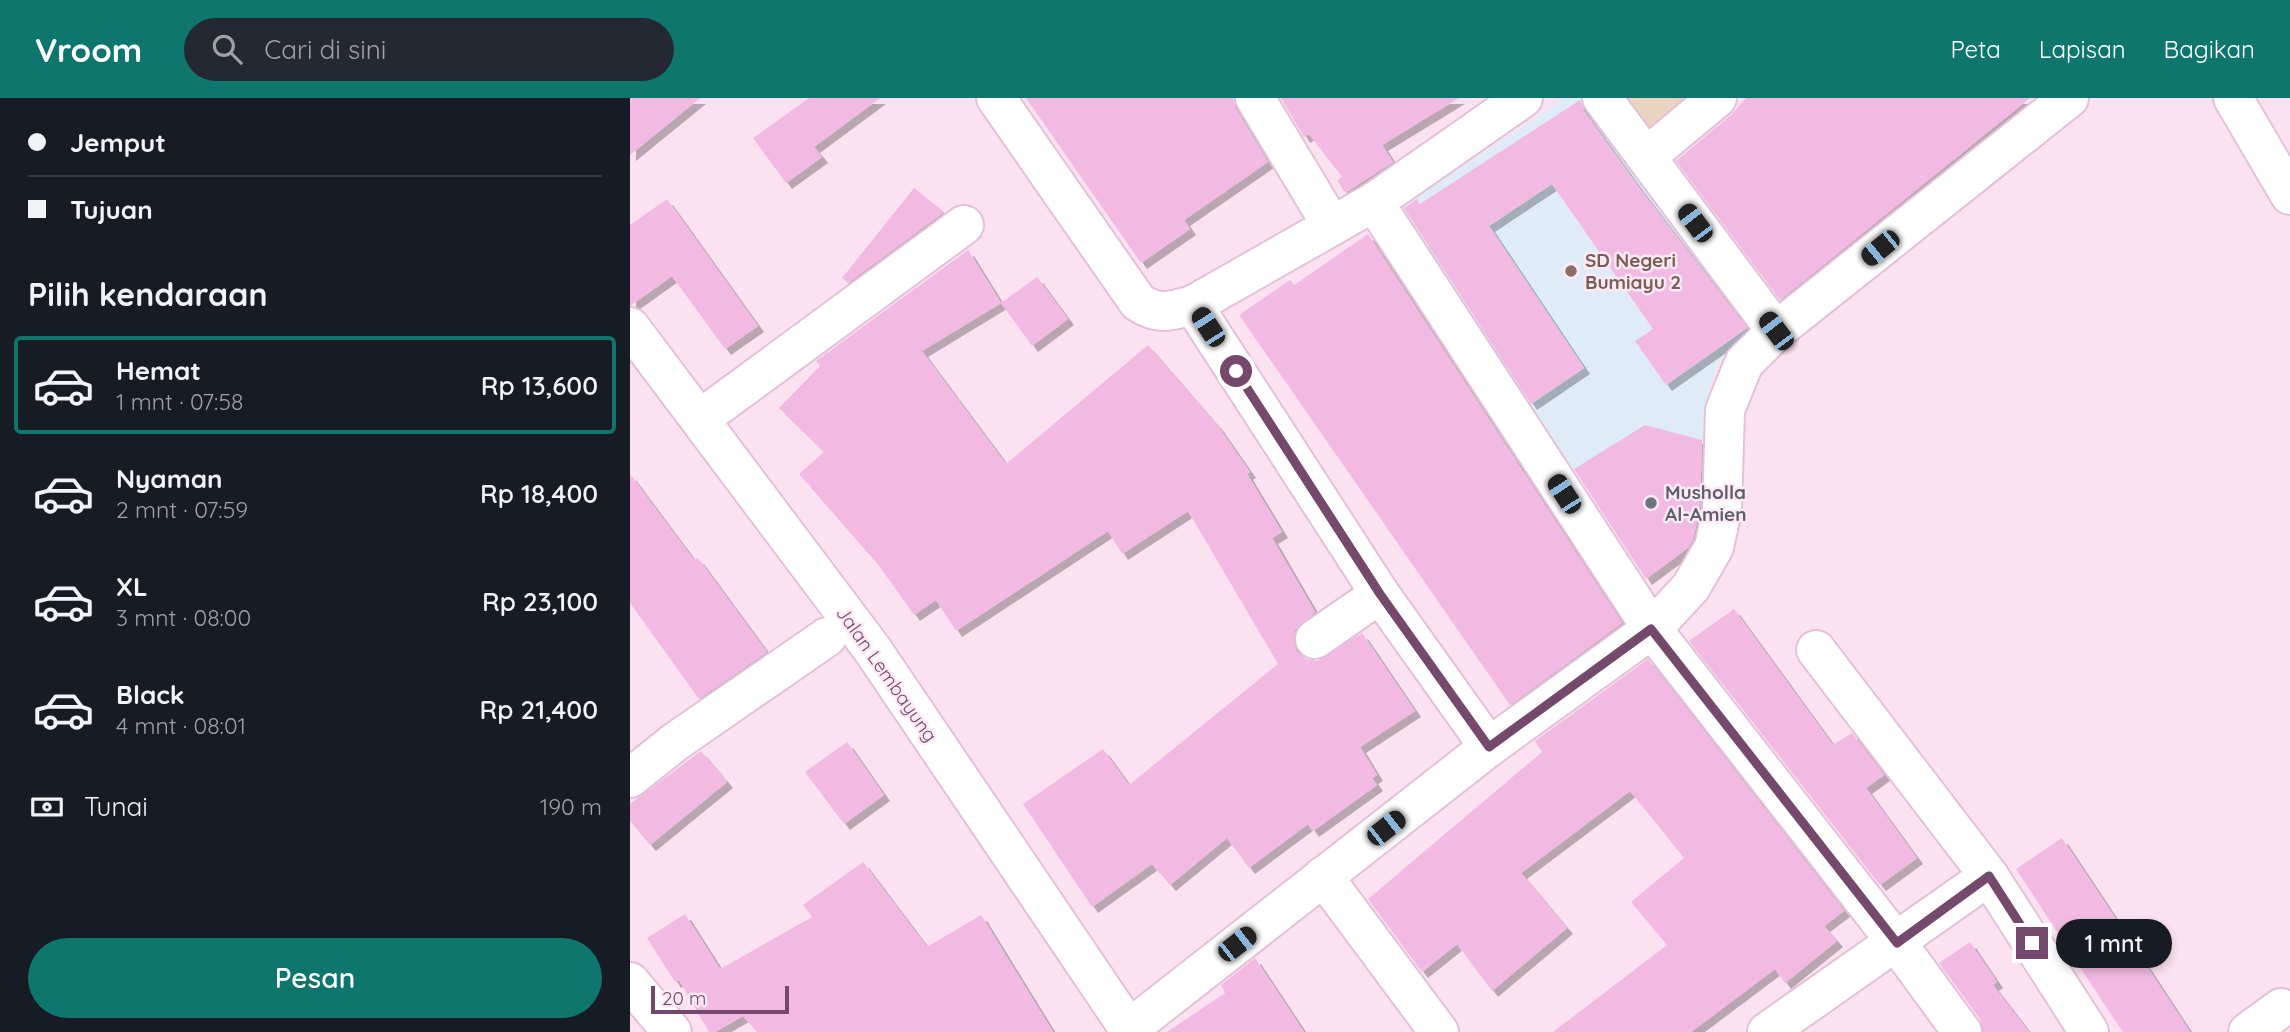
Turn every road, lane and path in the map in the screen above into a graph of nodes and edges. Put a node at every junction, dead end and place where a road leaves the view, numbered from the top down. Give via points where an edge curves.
1 (996, 98) edge
2 (1255, 98) edge
3 (1602, 98) edge
4 (1717, 98) edge
5 (2069, 98) edge
6 (2233, 98) edge
7 (1514, 101) edge
8 (1646, 158) junction
9 (2290, 195) edge
10 (1374, 201) junction
11 (964, 225) dead end
12 (1332, 226) junction
13 (1193, 305) junction
14 (630, 327) edge
15 (1776, 331) junction
16 (700, 419) junction
17 (1380, 594) junction
18 (1651, 629) junction
19 (827, 637) dead end
20 (1315, 639) dead end
21 (1816, 650) dead end
22 (1489, 747) junction
23 (630, 778) edge
24 (1323, 876) junction
25 (1989, 876) junction
26 (1897, 943) junction
27 (630, 982) edge
28 (2281, 1008) dead end
29 (1130, 1030) edge
30 (672, 1032) edge
31 (1439, 1032) edge
32 (1767, 1032) edge
33 (1962, 1032) edge
34 (2088, 1032) edge
35 (2248, 1032) edge

1 - 13 street via 1138,302 1166,313
2 - 12 street
3 - 8 street
4 - 8 street
5 - 15 street
6 - 9 street
7 - 10 street
8 - 15 street
10 - 12 street
10 - 18 street
11 - 16 street
12 - 13 street
13 - 17 street
14 - 16 street, Jalan Lembayung
15 - 18 street via 1744,363 1725,410 1722,511 1714,547 1691,587
16 - 29 street, Jalan Lembayung via 872,649
17 - 20 street
17 - 22 street
18 - 22 street
18 - 26 street
19 - 23 street
21 - 25 street
22 - 24 street
24 - 29 street
24 - 31 street
25 - 26 street
25 - 34 street
26 - 32 street
26 - 33 street
27 - 30 street
28 - 35 street

